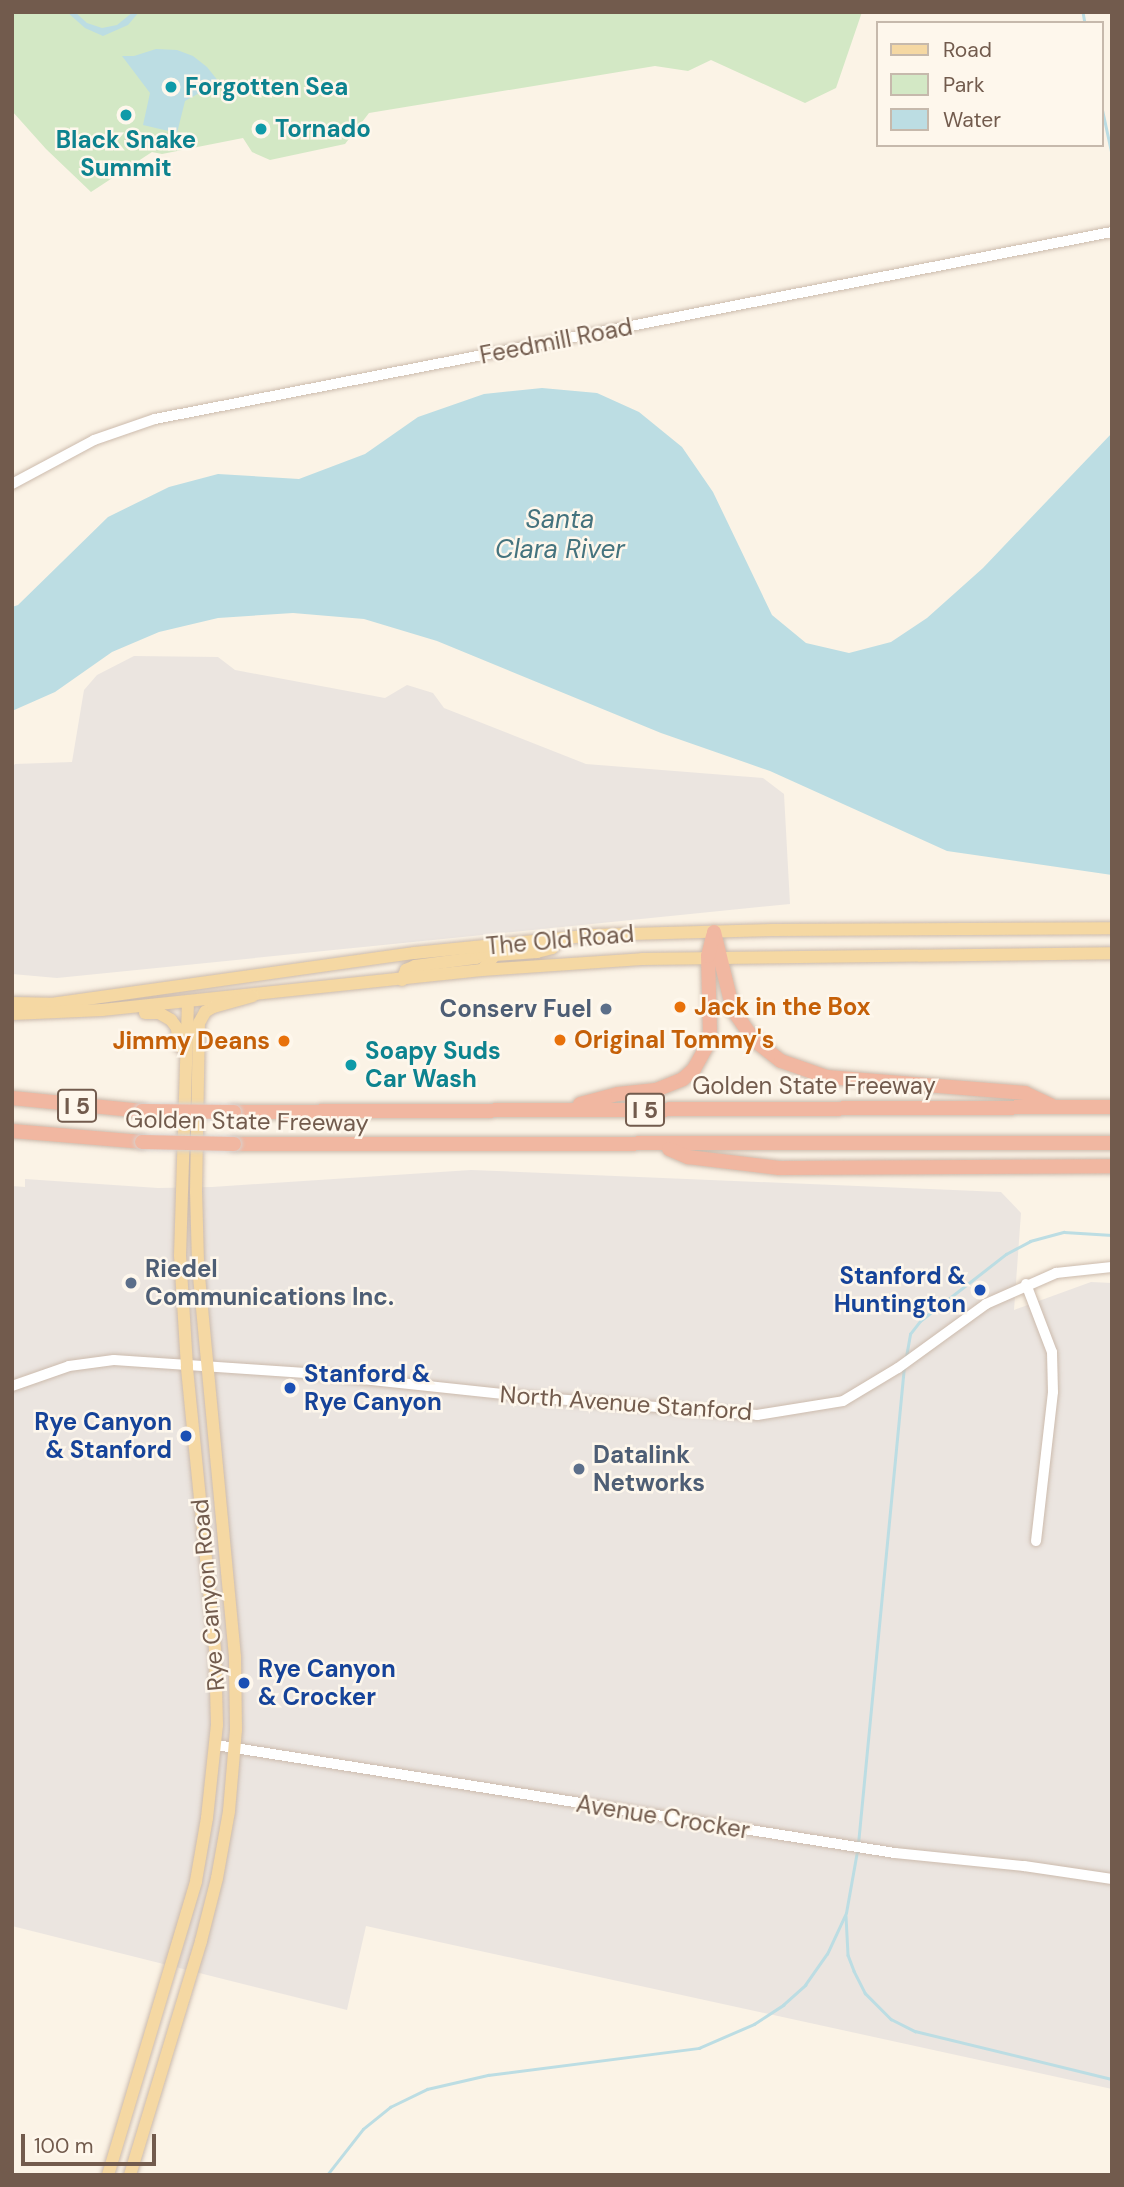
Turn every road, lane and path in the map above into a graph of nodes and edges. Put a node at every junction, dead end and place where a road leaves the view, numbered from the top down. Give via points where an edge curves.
1 (1112, 232) edge
2 (12, 484) edge
3 (1112, 928) edge
4 (714, 932) junction
5 (560, 939) junction
6 (485, 947) junction
7 (1112, 953) edge
8 (715, 956) junction
9 (482, 970) junction
10 (402, 980) junction
11 (184, 985) junction
12 (253, 996) junction
13 (188, 1001) junction
14 (12, 1003) edge
15 (12, 1016) edge
16 (12, 1098) edge
17 (1056, 1107) junction
18 (1112, 1107) edge
19 (558, 1110) junction
20 (12, 1131) edge
21 (1112, 1143) edge
22 (662, 1146) junction
23 (1112, 1166) edge
24 (183, 1178) junction
25 (196, 1231) junction
26 (1112, 1267) edge
27 (1026, 1284) junction
28 (187, 1366) junction
29 (207, 1367) junction
30 (12, 1386) edge
31 (1036, 1541) dead end
32 (216, 1745) junction
33 (235, 1748) junction
34 (1112, 1879) edge
35 (108, 2175) edge
36 (130, 2175) edge

1 - 2 street, Feedmill Road via 155,419 102,437
3 - 4 main road, The Old Road
4 - 5 main road, The Old Road
4 - 8 highway
5 - 6 main road, The Old Road
5 - 9 main road via 552,948 537,952 495,955
6 - 10 main road via 476,958 415,966 406,970
6 - 11 main road, The Old Road
7 - 8 main road, The Old Road
8 - 9 main road, The Old Road
8 - 17 highway via 742,1026 766,1052 796,1069 888,1084 1025,1093
8 - 19 highway via 710,1032 694,1069 656,1090 618,1094
9 - 10 main road, The Old Road
10 - 12 main road, The Old Road
11 - 13 main road, Rye Canyon Road
11 - 14 main road, The Old Road via 51,1004
12 - 13 main road, The Old Road
12 - 25 main road, Rye Canyon Road via 213,1007 201,1018
13 - 15 main road, The Old Road
13 - 24 main road, Rye Canyon Road
13 - 25 main road, Rye Canyon Road via 189,1222
15 - 24 main road via 159,1013 171,1020 179,1036
16 - 19 highway, Golden State Freeway / I 5, bridge via 142,1111
17 - 18 highway, Golden State Freeway / I 5
17 - 19 highway, Golden State Freeway / I 5
20 - 22 highway, Golden State Freeway / I 5, bridge via 142,1142
21 - 22 highway, Golden State Freeway / I 5
22 - 23 highway via 688,1157 779,1168
24 - 28 main road, Rye Canyon Road via 180,1249
25 - 29 main road, Rye Canyon Road
26 - 27 street, North Avenue Stanford via 1056,1273
27 - 29 street, North Avenue Stanford via 986,1304 898,1368 843,1401 757,1415
27 - 31 street via 1052,1352 1053,1392
28 - 29 street, North Avenue Stanford
28 - 30 street, North Avenue Stanford via 87,1362
28 - 32 main road, Rye Canyon Road via 215,1649
29 - 33 main road, Rye Canyon Road via 235,1657
32 - 33 street, Avenue Crocker
32 - 35 main road, Rye Canyon Road via 196,1881
33 - 34 street, Avenue Crocker via 895,1853
33 - 36 main road, Rye Canyon Road via 218,1878

